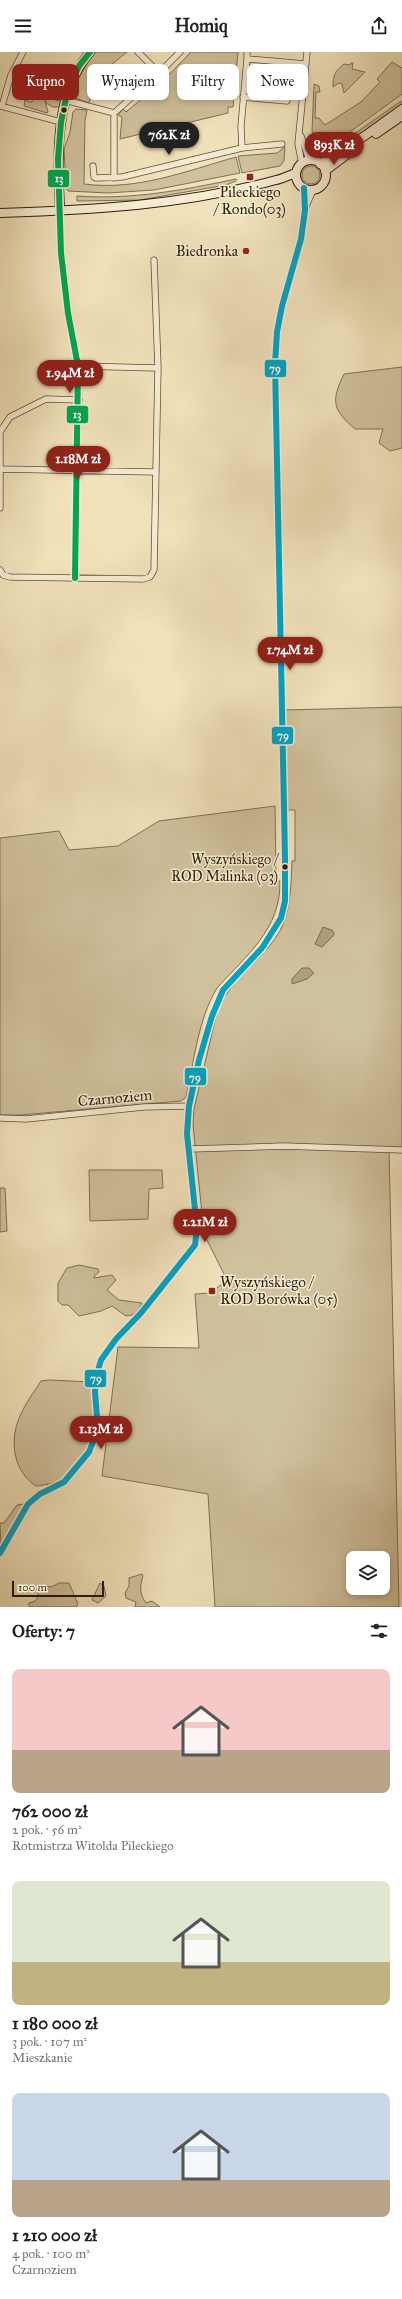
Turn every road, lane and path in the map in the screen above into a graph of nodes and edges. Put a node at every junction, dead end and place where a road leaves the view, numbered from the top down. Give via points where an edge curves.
1 (23, 52) edge
2 (90, 52) edge
3 (138, 52) edge
4 (180, 52) edge
5 (248, 52) edge
6 (307, 52) edge
7 (247, 58) junction
8 (150, 64) edge
9 (168, 64) edge
10 (306, 64) joint
11 (79, 67) edge
12 (243, 97) junction
13 (65, 100) joint
14 (129, 100) edge
15 (304, 100) edge
16 (287, 101) dead end
17 (1, 106) edge
18 (402, 109) edge
19 (114, 113) junction
20 (402, 116) edge
21 (61, 122) junction
22 (282, 144) dead end
23 (242, 148) junction
24 (305, 162) junction
25 (93, 166) dead end
26 (322, 167) junction
27 (297, 177) junction
28 (114, 178) junction
29 (304, 188) junction
30 (313, 190) junction
31 (305, 210) junction
32 (60, 211) junction
33 (0, 213) edge
34 (154, 260) dead end
35 (78, 366) junction
36 (158, 368) junction
37 (79, 400) junction
38 (1, 469) edge
39 (78, 471) junction
40 (155, 472) junction
41 (0, 508) edge
42 (0, 570) edge
43 (75, 578) junction
44 (189, 1106) junction
45 (0, 1118) edge
46 (189, 1149) junction
47 (402, 1150) edge
48 (0, 1553) edge

1 - 17 street via 11,75
2 - 11 main road
3 - 8 street
4 - 9 street
5 - 7 street
6 - 10 street
7 - 10 street
7 - 12 street
12 - 16 street
12 - 23 street
13 - 19 street
13 - 21 main road
14 - 19 street
15 - 24 street via 301,136
17 - 21 street
18 - 26 main road
19 - 28 street
20 - 26 main road
21 - 32 main road via 58,159
22 - 23 street
23 - 28 street
24 - 26 main road
24 - 27 main road
25 - 28 street via 94,177
26 - 30 main road via 324,180 322,185
27 - 29 main road
27 - 32 main road via 143,204
29 - 30 main road
29 - 31 street
30 - 31 street
31 - 44 street via 301,239 282,306 275,364 285,901 281,918 270,937 218,998 199,1060
32 - 33 main road
32 - 35 street via 61,253 67,305
34 - 36 street
35 - 36 street
35 - 37 street
36 - 40 street
37 - 38 street via 46,399 10,417 0,432
37 - 39 street
38 - 39 street
38 - 41 street
39 - 40 street
39 - 43 street
40 - 43 street via 154,570 150,577
42 - 43 street via 3,575 10,577
44 - 45 street, Czarnoziem via 144,1107 26,1119
44 - 46 street
46 - 47 street via 284,1146
46 - 48 street via 198,1228 196,1244 101,1360 95,1392 98,1429 90,1452 64,1482 34,1498

